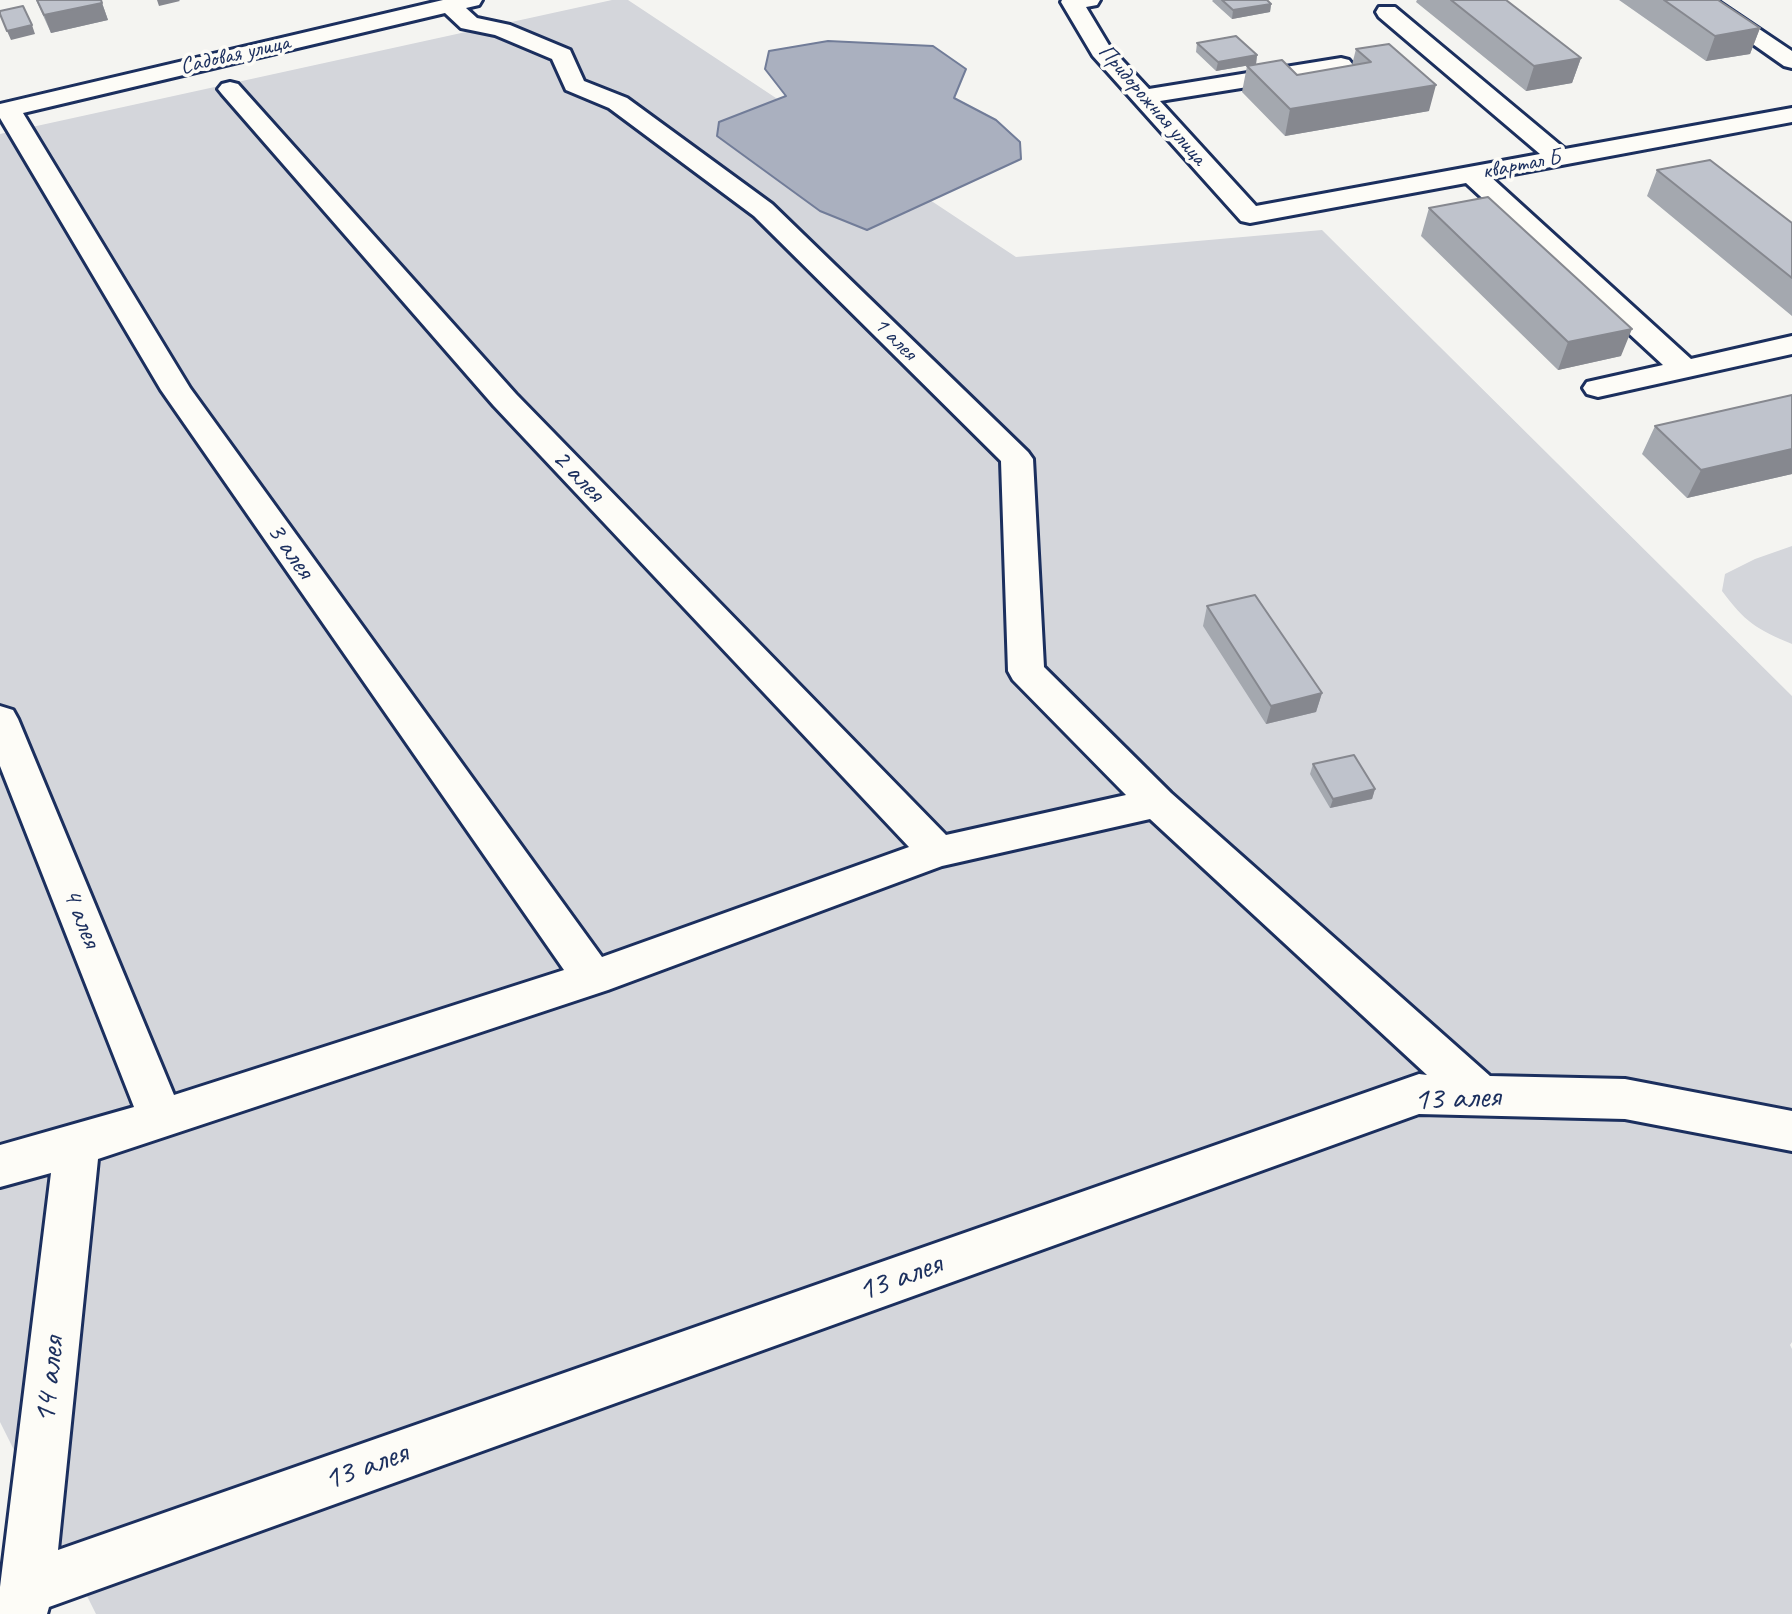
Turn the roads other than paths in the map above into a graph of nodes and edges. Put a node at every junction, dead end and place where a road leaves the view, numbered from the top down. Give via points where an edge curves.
1 (1073, 0) edge
2 (1701, 0) edge
3 (460, 3) edge
4 (1387, 12) dead end
5 (1792, 61) edge
6 (1341, 65) edge
7 (230, 89) dead end
8 (1143, 97) junction
9 (4, 111) edge
10 (1792, 115) edge
11 (1668, 138) junction
12 (1559, 158) junction
13 (1699, 162) edge
14 (1472, 174) junction
15 (1250, 215) joint
16 (1792, 345) edge
17 (1685, 369) junction
18 (1598, 388) dead end
19 (0, 719) edge
20 (1157, 803) junction
21 (938, 852) junction
22 (593, 978) junction
23 (1480, 1095) junction
24 (161, 1118) junction
25 (1792, 1131) edge
26 (77, 1146) junction
27 (0, 1166) edge
28 (24, 1601) edge

1 - 8 street, Придорожная улица via 1101,51
2 - 5 street
3 - 9 street, Садовая улица
3 - 20 street, 1 алея via 469,23 502,30 562,55 574,85 618,103 764,210 1017,459 1026,671
4 - 12 street
6 - 8 street
7 - 21 street, 2 алея via 505,400
8 - 15 street, Придорожная улица
9 - 22 street, 3 алея via 176,390
10 - 11 street, квартал Б
11 - 12 street, квартал Б
11 - 13 street
12 - 14 street, квартал Б
14 - 15 street, квартал Б
14 - 17 street
16 - 17 street
17 - 18 street
19 - 24 street, 4 алея
20 - 21 street
20 - 23 street, 1 алея
21 - 22 street
22 - 24 street
23 - 25 street, 13 алея via 1625,1099
23 - 28 street, 13 алея via 1419,1094
24 - 26 street
26 - 27 street
26 - 28 street, 14 алея

